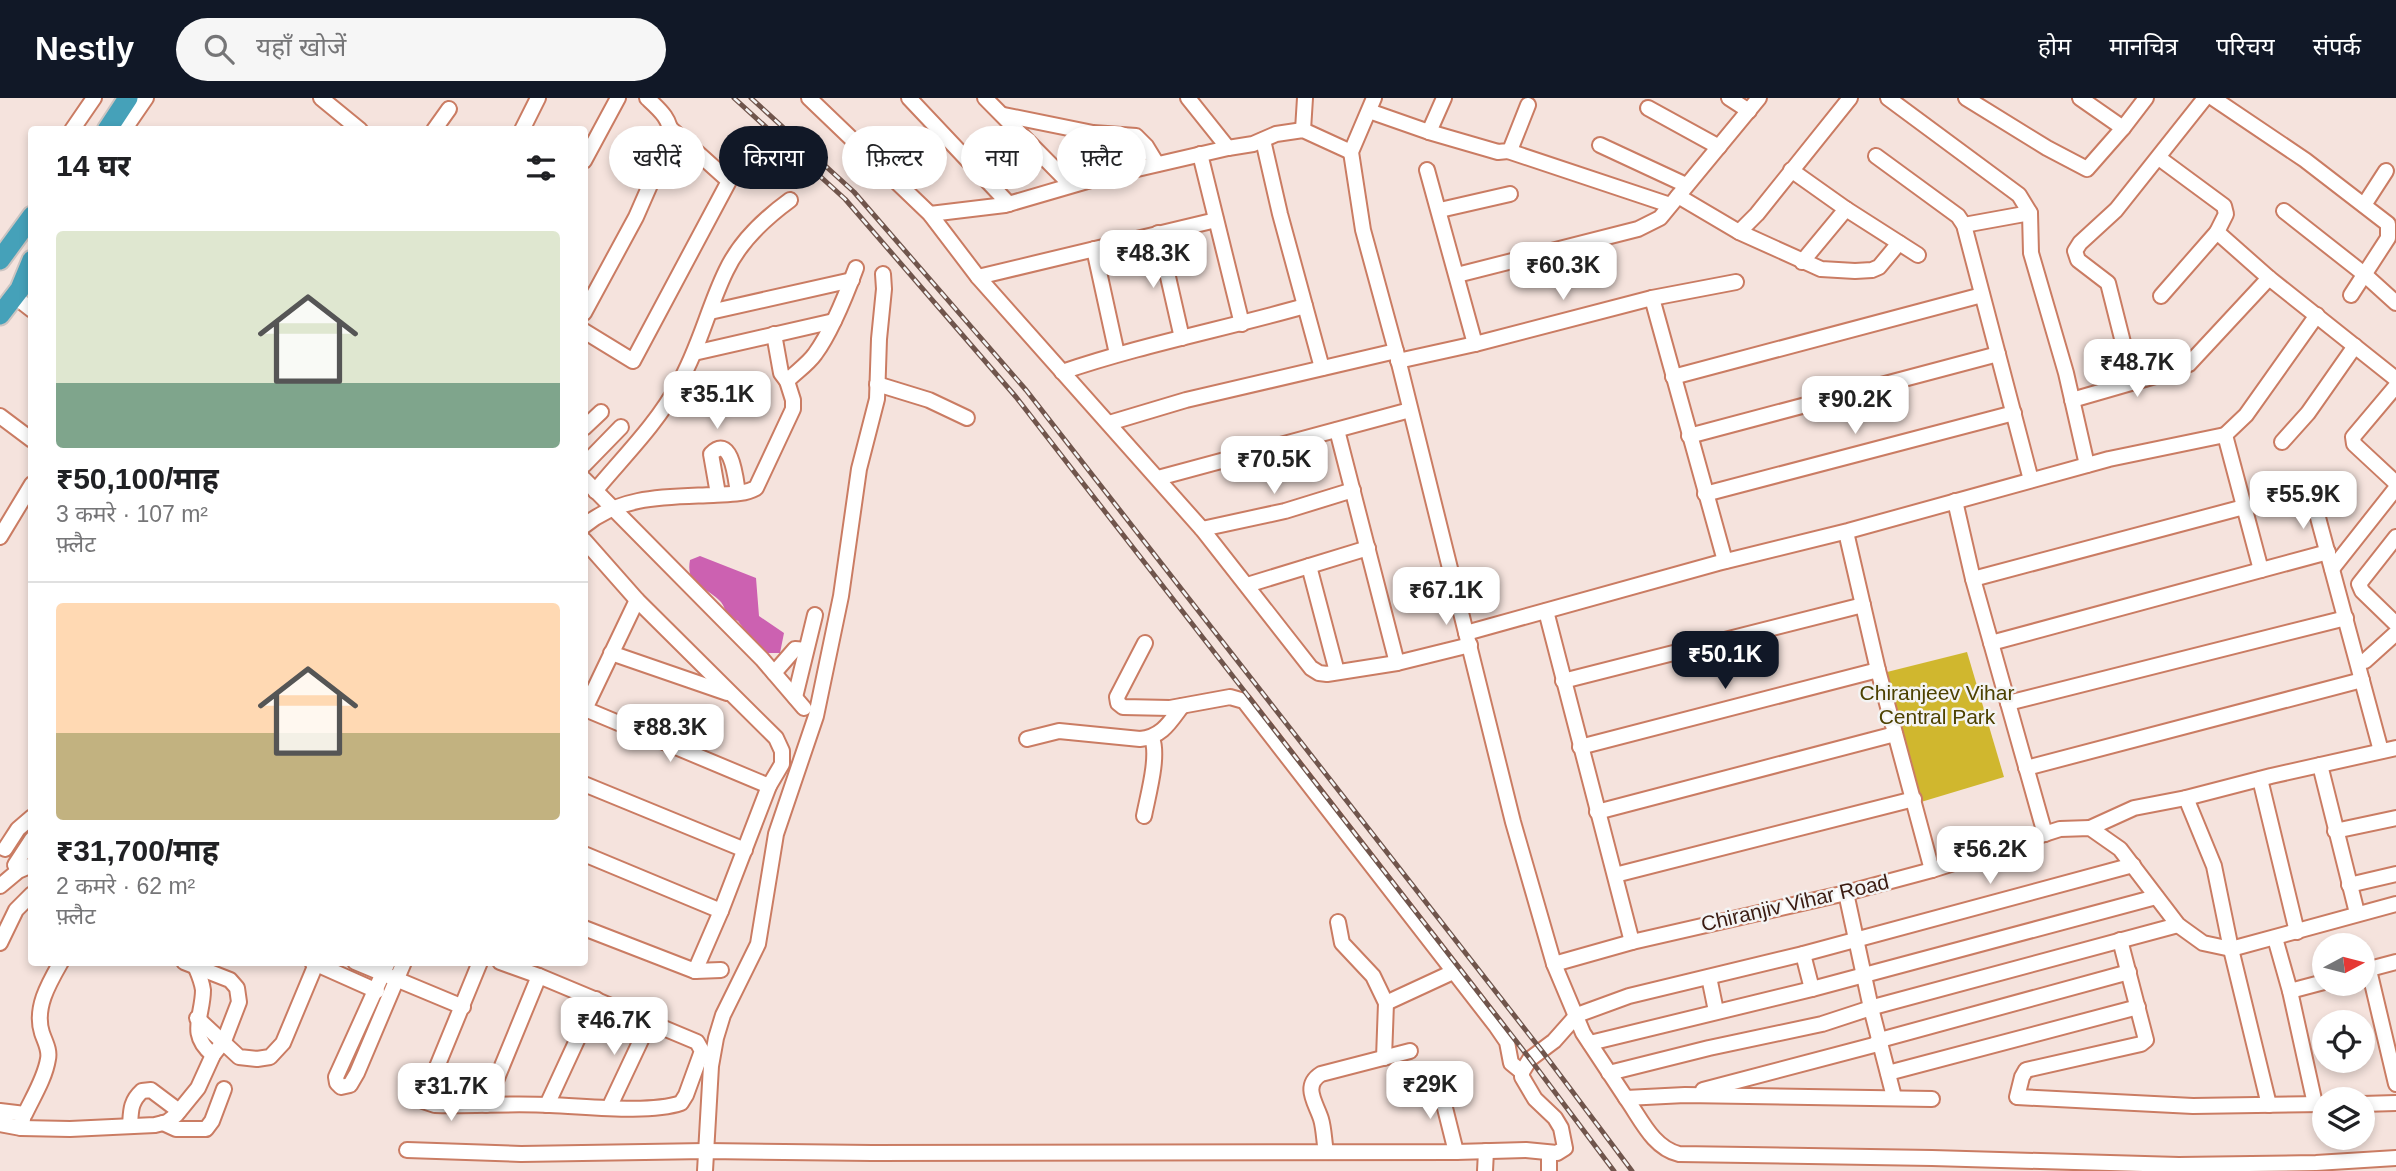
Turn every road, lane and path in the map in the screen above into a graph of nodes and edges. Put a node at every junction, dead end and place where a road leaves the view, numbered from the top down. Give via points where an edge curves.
1 (94, 98) edge
2 (112, 98) edge
3 (128, 98) edge
4 (146, 98) edge
5 (321, 98) edge
6 (538, 98) edge
7 (618, 98) edge
8 (647, 98) edge
9 (809, 98) edge
10 (909, 98) edge
11 (985, 98) edge
12 (1188, 98) edge
13 (1444, 98) edge
14 (1728, 98) edge
15 (1759, 98) edge
16 (1850, 98) edge
17 (1888, 98) edge
18 (1966, 98) edge
19 (2080, 98) edge
20 (2146, 98) edge
21 (2205, 98) edge
22 (2213, 98) edge
23 (1303, 99) edge
24 (1371, 104) edge
25 (1528, 105) dead end
26 (1648, 108) dead end
27 (449, 109) dead end
28 (1749, 111) junction
29 (1004, 115) junction
30 (75, 126) edge
31 (93, 126) edge
32 (110, 126) edge
33 (127, 126) edge
34 (355, 126) edge
35 (437, 126) edge
36 (524, 126) edge
37 (670, 126) edge
38 (2123, 128) junction
39 (1303, 130) junction
40 (1429, 132) junction
41 (1263, 140) junction
42 (1600, 145) dead end
43 (1719, 147) junction
44 (1228, 148) junction
45 (1508, 151) junction
46 (1351, 152) junction
47 (588, 154) edge
48 (1200, 154) junction
49 (1876, 156) dead end
50 (2159, 158) junction
51 (705, 159) edge
52 (1157, 164) junction
53 (1146, 167) edge
54 (1057, 170) edge
55 (1427, 170) dead end
56 (1791, 170) junction
57 (2386, 171) dead end
58 (648, 189) edge
59 (1058, 189) edge
60 (1510, 194) dead end
61 (1678, 195) junction
62 (790, 200) dead end
63 (1009, 204) junction
64 (2364, 205) junction
65 (1846, 209) junction
66 (1440, 210) junction
67 (2284, 211) dead end
68 (2031, 213) junction
69 (930, 214) junction
70 (1216, 220) junction
71 (28, 222) edge
72 (1964, 225) junction
73 (1739, 232) junction
74 (2217, 232) junction
75 (1158, 233) junction
76 (1899, 243) junction
77 (1094, 249) junction
78 (1918, 256) dead end
79 (0, 260) edge
80 (1802, 262) junction
81 (28, 270) edge
82 (883, 274) dead end
83 (2364, 274) junction
84 (1457, 275) junction
85 (978, 276) junction
86 (2269, 278) junction
87 (1736, 282) dead end
88 (1982, 295) junction
89 (2350, 295) dead end
90 (14, 296) junction
91 (2161, 296) dead end
92 (1652, 298) junction
93 (2396, 303) edge
94 (588, 306) edge
95 (1305, 306) junction
96 (28, 307) edge
97 (710, 312) junction
98 (0, 315) edge
99 (2317, 315) junction
100 (834, 321) junction
101 (1242, 324) junction
102 (588, 333) edge
103 (774, 334) junction
104 (1182, 338) junction
105 (1475, 344) junction
106 (2355, 346) junction
107 (694, 353) junction
108 (1117, 354) junction
109 (1998, 354) junction
110 (1397, 356) junction
111 (1322, 368) junction
112 (1062, 372) junction
113 (1673, 377) junction
114 (2396, 379) edge
115 (787, 381) junction
116 (2133, 382) junction
117 (877, 384) junction
118 (2396, 386) edge
119 (2072, 400) junction
120 (1410, 410) junction
121 (601, 412) dead end
122 (2014, 413) junction
123 (0, 416) edge
124 (967, 418) dead end
125 (1109, 423) junction
126 (588, 424) edge
127 (621, 427) dead end
128 (1337, 430) junction
129 (2225, 435) junction
130 (1689, 436) junction
131 (28, 437) edge
132 (2282, 442) dead end
133 (588, 461) edge
134 (2087, 465) junction
135 (1158, 478) junction
136 (2031, 480) junction
137 (588, 483) edge
138 (2396, 483) edge
139 (2396, 488) edge
140 (1353, 490) junction
141 (28, 491) edge
142 (595, 491) junction
143 (737, 493) junction
144 (718, 494) junction
145 (1705, 494) junction
146 (2313, 499) dead end
147 (1955, 501) junction
148 (2244, 507) junction
149 (611, 508) junction
150 (1202, 529) junction
151 (1846, 531) junction
152 (588, 535) edge
153 (0, 537) edge
154 (2396, 537) edge
155 (588, 542) edge
156 (1368, 548) junction
157 (2328, 552) junction
158 (1725, 561) junction
159 (1309, 566) junction
160 (2332, 569) junction
161 (2261, 570) junction
162 (1973, 579) junction
163 (1247, 585) junction
164 (637, 600) junction
165 (1863, 605) junction
166 (1546, 611) junction
167 (815, 615) dead end
168 (2346, 618) junction
169 (2396, 624) edge
170 (2396, 633) edge
171 (1468, 639) junction
172 (1145, 643) dead end
173 (1991, 643) junction
174 (806, 650) junction
175 (611, 653) junction
176 (2365, 661) dead end
177 (1397, 663) junction
178 (1878, 670) junction
179 (1337, 672) junction
180 (774, 673) junction
181 (2362, 680) junction
182 (1563, 681) junction
183 (732, 694) junction
184 (588, 703) edge
185 (2008, 703) junction
186 (1182, 706) junction
187 (588, 711) edge
188 (1895, 734) junction
189 (1152, 738) junction
190 (1027, 739) dead end
191 (1580, 747) junction
192 (2396, 748) edge
193 (2381, 751) junction
194 (2319, 765) junction
195 (2026, 768) junction
196 (2260, 779) junction
197 (588, 786) edge
198 (769, 786) junction
199 (2186, 798) junction
200 (1914, 799) junction
201 (1597, 812) junction
202 (1144, 816) dead end
203 (2396, 818) edge
204 (28, 825) edge
205 (2090, 828) junction
206 (2335, 831) junction
207 (2045, 834) junction
208 (3, 846) edge
209 (28, 849) edge
210 (745, 850) junction
211 (588, 856) edge
212 (2133, 865) junction
213 (21, 867) edge
214 (1932, 870) junction
215 (2396, 874) edge
216 (1615, 875) junction
217 (2349, 885) junction
218 (0, 886) edge
219 (1846, 893) junction
220 (2156, 897) junction
221 (28, 898) edge
222 (2396, 904) edge
223 (721, 911) junction
224 (2357, 914) junction
225 (1338, 922) dead end
226 (2178, 925) junction
227 (588, 930) edge
228 (2297, 932) junction
229 (2275, 938) junction
230 (1856, 940) junction
231 (2120, 940) junction
232 (1632, 942) junction
233 (0, 943) edge
234 (2231, 949) junction
235 (1803, 954) junction
236 (2396, 962) edge
237 (1554, 964) junction
238 (59, 966) edge
239 (191, 966) edge
240 (193, 966) edge
241 (313, 966) edge
242 (321, 966) edge
243 (369, 966) edge
244 (478, 966) edge
245 (511, 966) edge
246 (2375, 968) edge
247 (721, 970) dead end
248 (695, 971) junction
249 (389, 972) edge
250 (1453, 972) junction
251 (2129, 972) junction
252 (1864, 974) junction
253 (539, 976) junction
254 (1709, 977) junction
255 (2312, 985) edge
256 (1812, 989) junction
257 (377, 991) junction
258 (2290, 991) junction
259 (2373, 996) edge
260 (596, 999) junction
261 (1386, 1003) junction
262 (463, 1007) junction
263 (2138, 1007) junction
264 (1871, 1008) junction
265 (1716, 1011) junction
266 (1577, 1015) junction
267 (197, 1018) junction
268 (650, 1021) junction
269 (1880, 1040) junction
270 (224, 1041) junction
271 (1590, 1043) junction
272 (1410, 1051) dead end
273 (213, 1055) junction
274 (1384, 1058) junction
275 (1522, 1072) junction
276 (1609, 1073) junction
277 (1888, 1073) junction
278 (50, 1077) dead end
279 (1438, 1080) dead end
280 (2396, 1084) edge
281 (2315, 1087) edge
282 (224, 1088) dead end
283 (1685, 1095) junction
284 (1894, 1097) junction
285 (1626, 1098) junction
286 (1932, 1098) dead end
287 (2396, 1103) edge
288 (2312, 1104) edge
289 (2375, 1104) edge
290 (486, 1105) junction
291 (547, 1105) junction
292 (2269, 1105) junction
293 (609, 1108) junction
294 (0, 1111) edge
295 (179, 1111) junction
296 (25, 1123) junction
297 (163, 1123) junction
298 (0, 1124) edge
299 (130, 1126) junction
300 (407, 1150) dead end
301 (706, 1151) junction
302 (1486, 1151) junction
303 (1326, 1152) junction
304 (1456, 1152) junction
305 (1549, 1153) junction
306 (2396, 1158) edge
307 (2379, 1165) edge
308 (2027, 1166) edge
309 (2308, 1167) edge
310 (705, 1171) edge
311 (1485, 1171) edge
312 (1549, 1171) edge

1 - 30 street
2 - 31 highway
3 - 32 highway
4 - 33 street
5 - 34 street
6 - 36 street
7 - 47 street
8 - 37 street
9 - 69 street
10 - 63 street
11 - 29 street
12 - 44 street
13 - 40 street
14 - 28 street
15 - 28 street
16 - 56 street
17 - 68 street via 2019,195
18 - 38 street via 2087,169
19 - 38 street
20 - 38 street
21 - 50 street
22 - 64 street
23 - 39 street
24 - 40 street
24 - 46 street
25 - 45 street
26 - 43 street
27 - 35 street
28 - 43 street
29 - 52 street via 1093,133 1136,136
29 - 54 street
39 - 41 street
39 - 46 street
40 - 45 street
41 - 44 street
41 - 95 street
42 - 61 street
43 - 61 street
44 - 48 street
45 - 61 street
46 - 110 street via 1363,230
48 - 52 street
48 - 70 street
49 - 72 street
50 - 74 street via 2224,206 2226,214
50 - 116 street via 2075,251 2078,260 2108,283
51 - 102 street via 729,181 633,360
52 - 53 street
55 - 66 street
56 - 65 street
56 - 73 street
57 - 64 street
58 - 94 street
59 - 63 street
60 - 66 street
61 - 73 street
61 - 84 street via 1660,218 1638,229
62 - 97 street via 758,224 726,269
63 - 69 street
64 - 83 street via 2385,221 2390,233
65 - 76 street
65 - 80 street
66 - 84 street
67 - 83 street
68 - 72 street
68 - 119 street via 2031,253
69 - 85 street
70 - 75 street
70 - 101 street
71 - 79 highway
72 - 88 street
73 - 80 street
74 - 86 street
74 - 91 street
75 - 77 street
75 - 104 street
76 - 78 street
76 - 80 street via 1872,270 1833,271
77 - 85 street
77 - 108 street
81 - 90 highway
82 - 117 street
83 - 89 street
83 - 93 street
84 - 105 street
85 - 112 street
86 - 99 street
86 - 116 street via 2189,364
87 - 92 street
88 - 109 street
88 - 113 street
90 - 96 street
90 - 98 highway
92 - 105 street
92 - 113 street
95 - 101 street
95 - 111 street
97 - 100 street via 854,274
97 - 107 street
99 - 106 street
99 - 129 street via 2246,415
100 - 103 street
100 - 115 street via 814,356
101 - 104 street
103 - 107 street
103 - 115 street via 781,373
104 - 108 street
105 - 110 street
106 - 114 street
106 - 132 street
107 - 142 street via 639,442
108 - 112 street
109 - 122 street
109 - 130 street
110 - 111 street
110 - 120 street
111 - 125 street
112 - 125 street
113 - 130 street
115 - 143 street via 793,409 756,488
116 - 119 street
117 - 124 street
117 - 301 street via 816,716 776,835 758,944 716,1038
118 - 138 street via 2353,437 2354,444
119 - 134 street
120 - 128 street
120 - 171 street
121 - 126 street
122 - 136 street
122 - 145 street
123 - 131 street
125 - 135 street
127 - 133 street
128 - 135 street
128 - 140 street
129 - 134 street
129 - 148 street
130 - 145 street
134 - 136 street
135 - 150 street
136 - 147 street
137 - 142 street
139 - 160 street
140 - 150 street
140 - 156 street
141 - 153 street
142 - 149 street
143 - 144 street
143 - 144 street via 730,457 721,448 711,454
144 - 149 street via 642,499
145 - 158 street
146 - 157 street
147 - 151 street
147 - 162 street
148 - 161 street
148 - 162 street
149 - 152 street
149 - 180 street
150 - 163 street
151 - 158 street
151 - 165 street
154 - 169 street via 2359,584
155 - 164 street
156 - 159 street
156 - 177 street
157 - 160 street
157 - 161 street
158 - 166 street
159 - 163 street
159 - 179 street
160 - 168 street
161 - 173 street
162 - 173 street
163 - 179 street via 1311,668 1319,673
164 - 175 street
164 - 183 street
165 - 178 street
165 - 182 street
166 - 171 street
166 - 182 street
167 - 174 street
168 - 181 street
168 - 185 street
170 - 176 street
171 - 177 street
171 - 237 street
172 - 186 street via 1116,697 1118,703 1123,707
173 - 185 street
174 - 180 street via 795,649
174 - 180 street via 800,702
175 - 183 street
175 - 184 street
177 - 179 street
178 - 188 street
178 - 191 street
181 - 193 street
181 - 195 street
182 - 191 street
183 - 198 street via 776,738 782,751 782,764
185 - 195 street
186 - 189 street
186 - 250 street via 1230,698 1244,701
187 - 198 street
188 - 200 street
188 - 201 street
189 - 190 street via 1059,731
189 - 202 street via 1155,757
191 - 201 street
192 - 193 street
193 - 194 street
194 - 196 street
194 - 206 street
195 - 207 street
196 - 199 street
196 - 228 street
197 - 210 street
198 - 210 street
199 - 205 street via 2134,808
199 - 234 street via 2214,866
200 - 214 street
200 - 216 street
201 - 216 street
203 - 206 street
204 - 208 street
205 - 207 street, Chiranjiv Vihar Road
205 - 212 street via 2120,849
206 - 217 street
207 - 214 street, Chiranjiv Vihar Road
208 - 213 street
209 - 213 street
210 - 223 street
211 - 223 street
212 - 220 street
212 - 230 street
213 - 218 street
214 - 219 street, Chiranjiv Vihar Road
215 - 217 street
216 - 232 street
217 - 224 street
219 - 230 street
219 - 232 street, Chiranjiv Vihar Road
220 - 226 street
220 - 252 street
221 - 233 street via 16,910
222 - 224 street
223 - 248 street
224 - 228 street
225 - 261 street via 1342,943 1373,976
226 - 231 street
226 - 234 street via 2203,943
227 - 248 street
228 - 229 street
229 - 234 street
229 - 258 street
230 - 235 street
230 - 252 street
231 - 251 street
231 - 264 street
232 - 237 street, Chiranjiv Vihar Road
234 - 292 street
235 - 254 street
235 - 256 street
236 - 246 street
237 - 266 street
238 - 296 street via 42,999 39,1018 48,1060
239 - 267 street via 203,988
240 - 270 street via 230,980 237,988 239,1002
241 - 270 street via 284,1043 270,1057 239,1057
242 - 257 street
243 - 249 street
244 - 262 street
245 - 253 street
247 - 248 street
249 - 257 street
249 - 257 street via 357,1073 350,1086 341,1087 337,1077
249 - 262 street
250 - 261 street
250 - 275 street via 1496,1026 1507,1042 1511,1063
251 - 263 street
251 - 269 street
252 - 256 street
252 - 264 street
253 - 260 street
253 - 290 street
254 - 265 street
254 - 266 street via 1629,996
255 - 258 street
256 - 265 street
258 - 281 street
259 - 280 street
260 - 268 street
260 - 291 street
261 - 274 street
262 - 290 street via 423,1101
263 - 277 street
263 - 292 street via 2146,1034 2141,1044 2026,1070 2017,1097
264 - 269 street
264 - 276 street via 1822,1024
265 - 271 street
266 - 271 street
266 - 275 street
267 - 270 street
267 - 273 street via 205,1048
268 - 293 street
268 - 293 street via 701,1047 686,1095 675,1105
269 - 277 street
269 - 283 street
270 - 273 street
271 - 276 street
272 - 274 street
273 - 295 street via 198,1088
274 - 303 street via 1315,1078 1311,1097
275 - 305 street via 1535,1099 1561,1128 1565,1148
276 - 285 street
277 - 284 street
278 - 296 street
279 - 304 street
282 - 297 street via 206,1129 176,1129
283 - 284 street
283 - 285 street
284 - 286 street
285 - 308 street via 1656,1142 1679,1154
287 - 289 street
288 - 292 street
290 - 291 street
291 - 293 street
294 - 296 street
295 - 297 street
295 - 299 street via 150,1090 142,1091 131,1107
296 - 298 street
296 - 299 street
297 - 299 street
300 - 301 street via 521,1154
301 - 303 street
301 - 310 street
302 - 304 street
302 - 305 street
302 - 311 street
303 - 304 street
305 - 312 street
306 - 307 street
307 - 309 street
308 - 309 street

